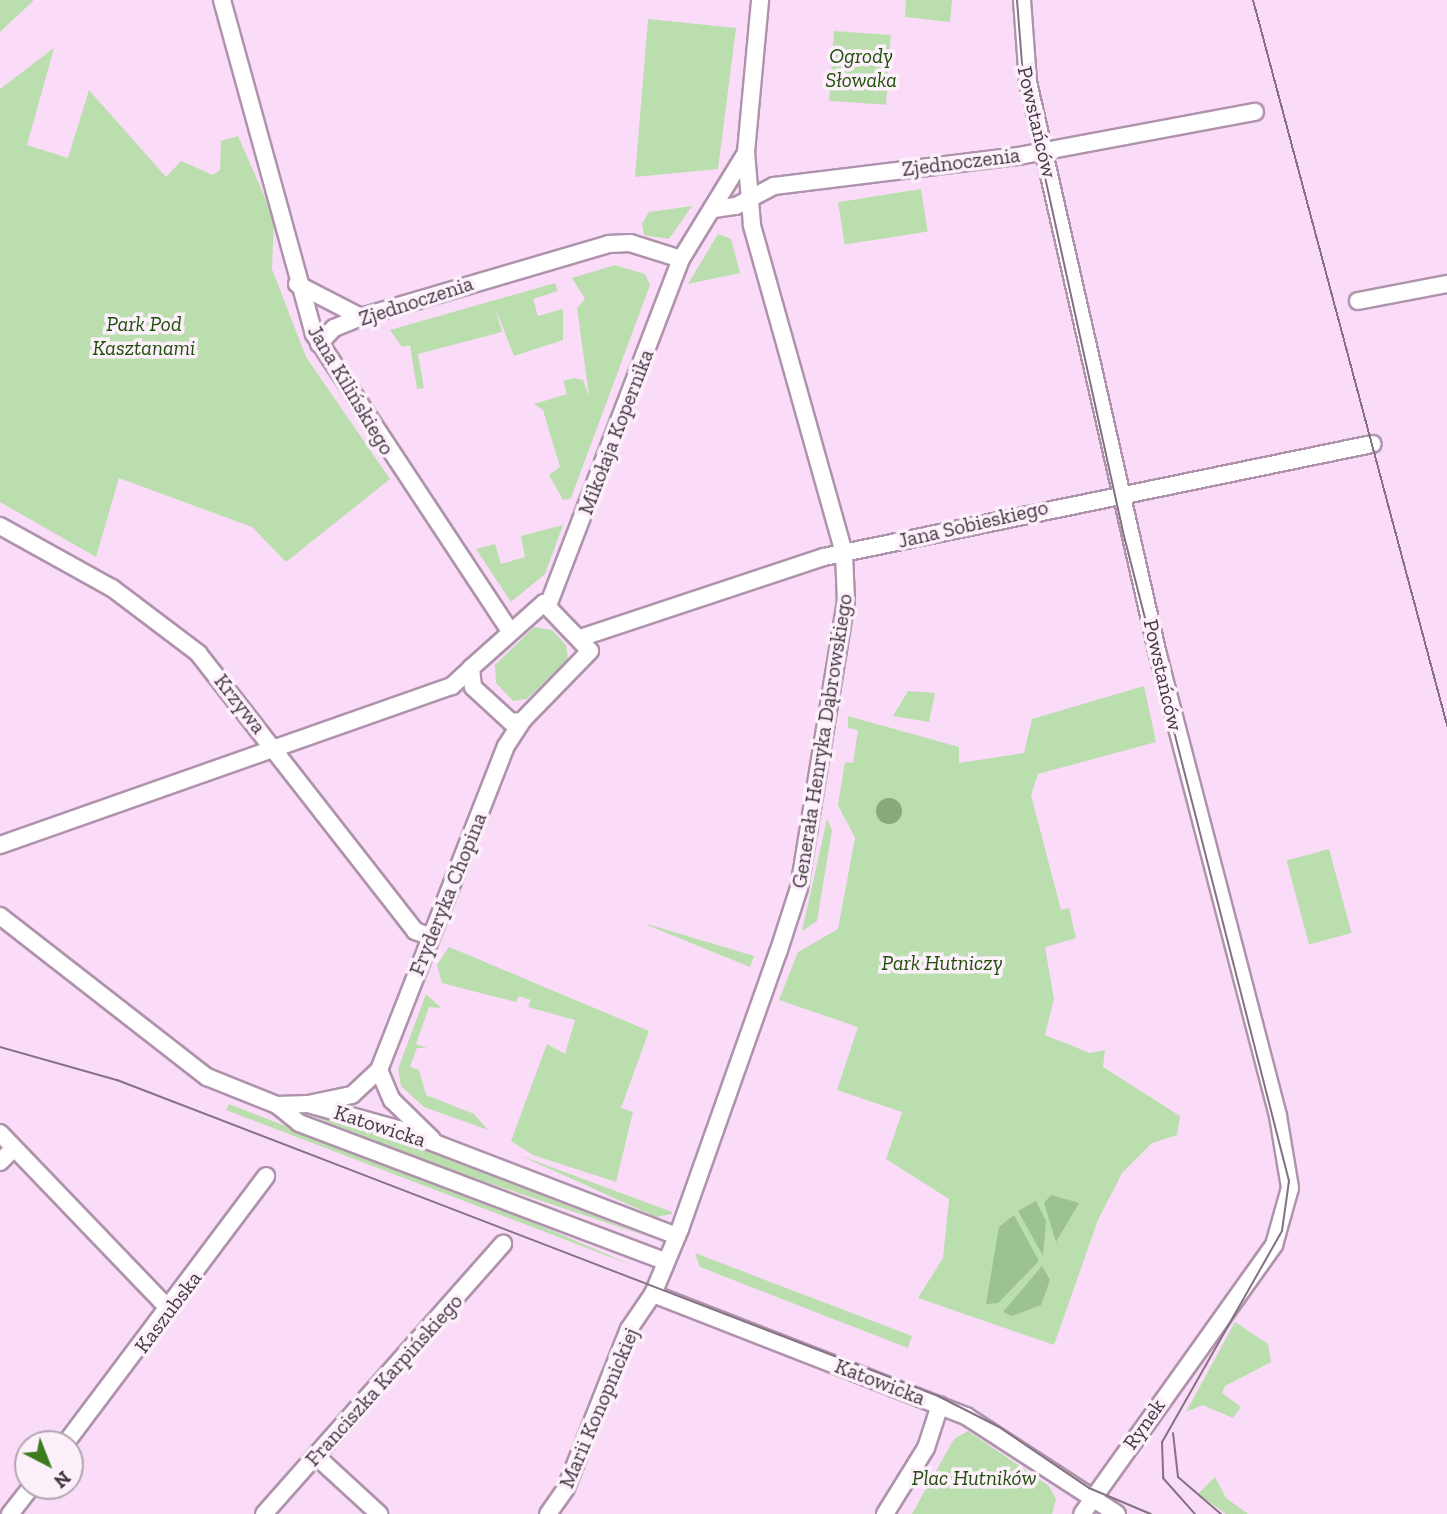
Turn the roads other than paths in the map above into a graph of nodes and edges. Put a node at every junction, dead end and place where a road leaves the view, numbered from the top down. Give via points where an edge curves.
1 (222, 0) edge
2 (760, 0) edge
3 (1022, 0) edge
4 (1255, 112) dead end
5 (1044, 150) junction
6 (746, 152) junction
7 (749, 196) junction
8 (714, 209) junction
9 (681, 259) junction
10 (297, 284) junction
11 (1447, 284) edge
12 (1358, 301) dead end
13 (361, 317) junction
14 (319, 344) junction
15 (1372, 444) dead end
16 (1122, 494) junction
17 (0, 526) edge
18 (844, 553) junction
19 (549, 603) junction
20 (509, 630) junction
21 (583, 638) junction
22 (471, 668) junction
23 (522, 721) junction
24 (275, 750) junction
25 (0, 845) edge
26 (0, 916) edge
27 (429, 936) junction
28 (379, 1070) junction
29 (308, 1104) junction
30 (277, 1105) junction
31 (0, 1133) edge
32 (438, 1144) junction
33 (13, 1149) junction
34 (0, 1162) edge
35 (266, 1176) dead end
36 (677, 1236) junction
37 (503, 1244) dead end
38 (666, 1262) junction
39 (653, 1294) junction
40 (170, 1310) junction
41 (1214, 1326) joint
42 (940, 1405) junction
43 (76, 1430) edge
44 (316, 1456) junction
45 (1092, 1499) junction
46 (21, 1500) edge
47 (10, 1514) edge
48 (264, 1514) edge
49 (379, 1514) edge
50 (548, 1514) edge
51 (885, 1514) edge
52 (1082, 1514) edge
53 (1116, 1514) edge

1 - 10 street, Jana Kilińskiego
2 - 6 street, Generała Henryka Dąbrowskiego
3 - 5 street, Powstańców via 1023,57
4 - 5 street, Zjednoczenia
5 - 7 street, Zjednoczenia via 774,186
5 - 16 street, Powstańców
6 - 7 street, Generała Henryka Dąbrowskiego
6 - 8 street, Mikołaja Kopernika
7 - 8 street, Zjednoczenia via 736,206
7 - 18 street, Generała Henryka Dąbrowskiego via 761,269
8 - 9 street, Mikołaja Kopernika
9 - 13 street, Zjednoczenia via 630,243 609,244
9 - 19 street, Mikołaja Kopernika
10 - 13 street
10 - 14 street, Jana Kilińskiego
11 - 12 street
13 - 14 street, Zjednoczenia via 334,328
14 - 20 street, Jana Kilińskiego
15 - 16 street, Jana Sobieskiego
16 - 18 street, Jana Sobieskiego
16 - 41 street, Powstańców via 1289,1181 1277,1240
17 - 24 street, Krzywa via 112,588 198,653
18 - 21 street, Jana Sobieskiego
18 - 36 street, Generała Henryka Dąbrowskiego via 847,597 798,894
19 - 20 street via 537,605
19 - 21 street
20 - 22 street
21 - 23 street, Fryderyka Chopina via 588,656
22 - 23 street via 473,687 511,722
22 - 24 street via 452,686
23 - 27 street, Fryderyka Chopina via 506,746 444,912
24 - 25 street
24 - 27 street, Krzywa via 415,931
26 - 30 street, Katowicka via 169,1053
27 - 28 street, Fryderyka Chopina
28 - 29 street via 352,1095
28 - 32 street via 392,1100
29 - 30 street, Katowicka
29 - 32 street, Katowicka
30 - 38 street, Katowicka via 299,1123
31 - 33 street
32 - 36 street, Katowicka
33 - 34 street
33 - 40 street
35 - 40 street, Kaszubska
36 - 38 street, Generała Henryka Dąbrowskiego
37 - 44 street, Franciszka Karpińskiego
38 - 39 street, Marii Konopnickiej
39 - 42 street, Katowicka
39 - 50 street, Marii Konopnickiej via 629,1329 566,1488
40 - 43 street, Kaszubska
41 - 45 street, Rynek
42 - 45 street, Katowicka via 998,1435
42 - 51 street via 926,1448
44 - 48 street, Franciszka Karpińskiego
44 - 49 street
45 - 52 street, Rynek
45 - 53 street
46 - 47 street

